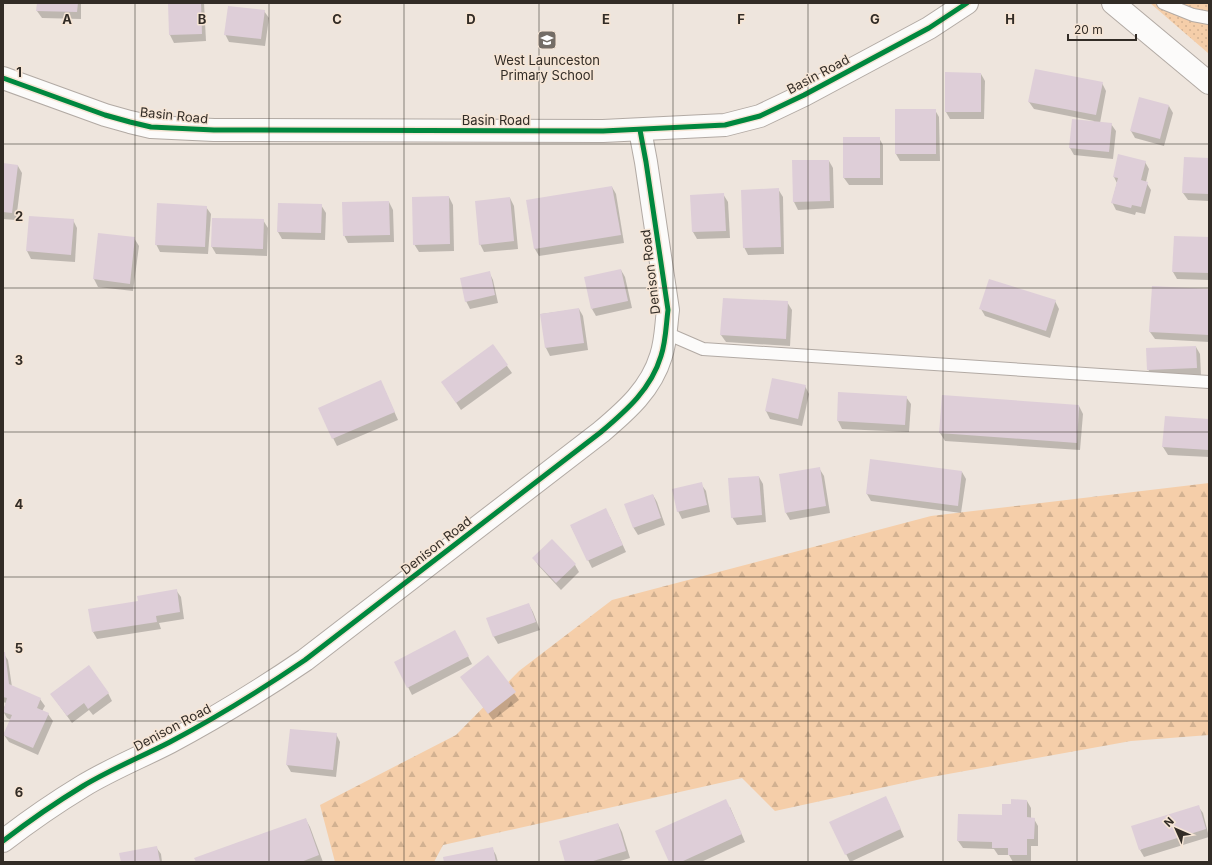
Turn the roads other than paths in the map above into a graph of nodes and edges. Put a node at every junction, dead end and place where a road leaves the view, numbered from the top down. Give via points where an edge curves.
1 (967, 3) edge
2 (1113, 3) edge
3 (1163, 3) edge
4 (1209, 18) edge
5 (3, 78) edge
6 (1209, 83) edge
7 (640, 130) junction
8 (666, 333) junction
9 (1209, 382) edge
10 (3, 841) edge

1 - 7 street, Basin Road via 929,28 760,116 725,125
2 - 6 street
3 - 4 lane via 1193,15
5 - 7 street, Basin Road via 105,115 151,126 222,130
7 - 8 street, Denison Road via 668,310
8 - 9 lane via 702,349
8 - 10 street, Denison Road via 662,355 654,374 639,397 625,412 318,651 234,707 85,785 40,813

